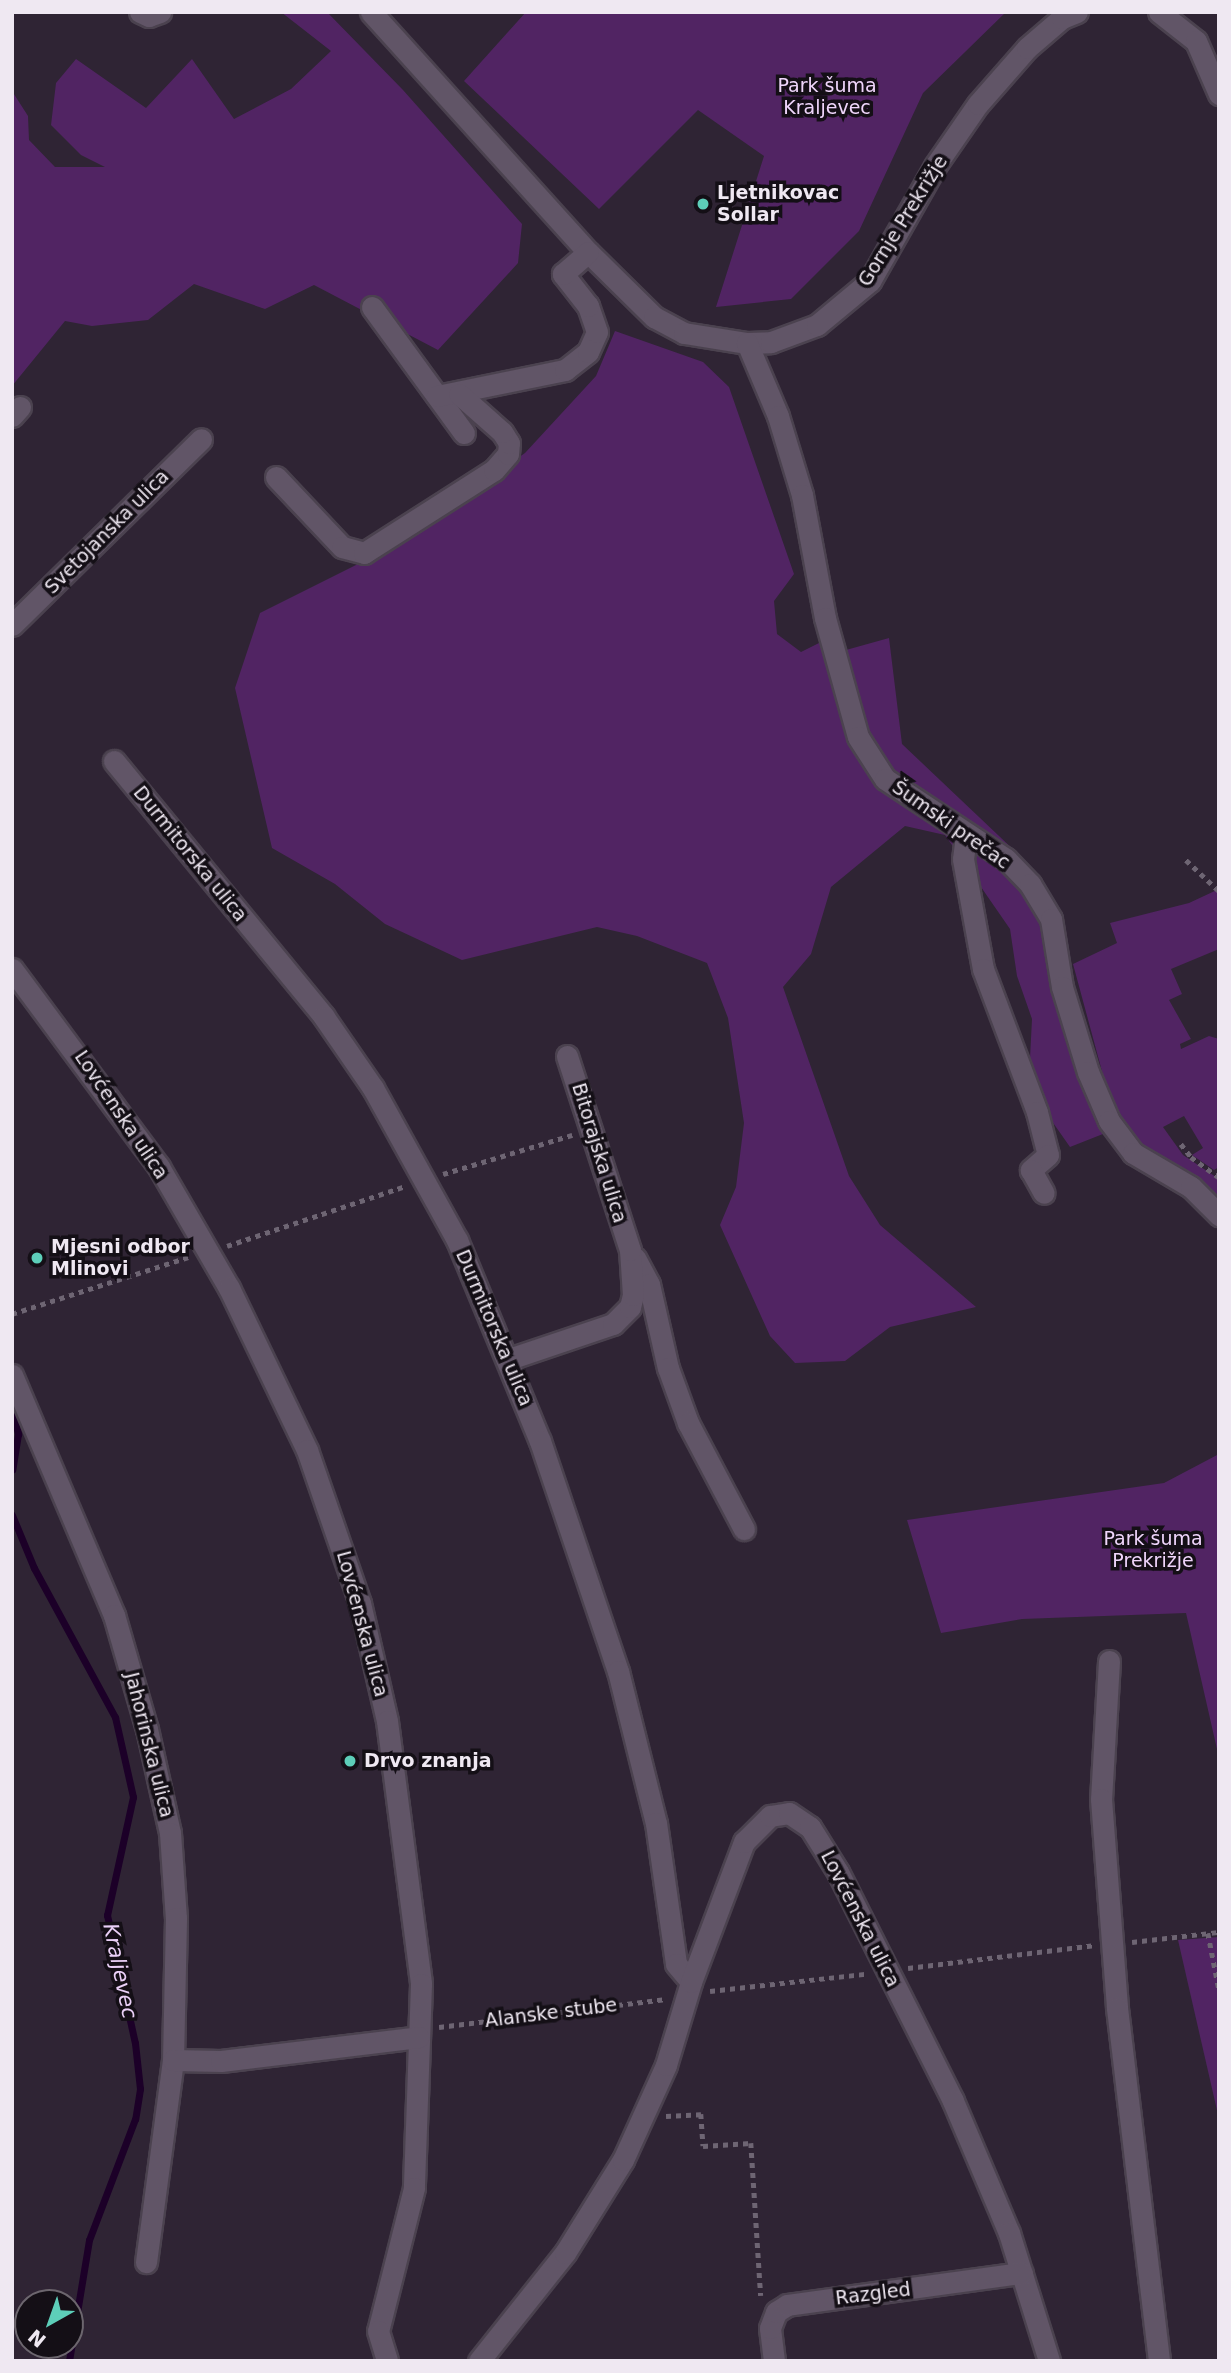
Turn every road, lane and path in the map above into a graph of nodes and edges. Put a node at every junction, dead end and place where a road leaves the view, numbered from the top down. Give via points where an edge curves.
1 (140, 12) edge
2 (160, 12) edge
3 (370, 12) edge
4 (1077, 12) edge
5 (1159, 12) edge
6 (1219, 94) edge
7 (588, 252) junction
8 (372, 307) dead end
9 (747, 343) junction
10 (448, 395) junction
11 (464, 433) dead end
12 (201, 439) dead end
13 (276, 477) dead end
14 (12, 625) edge
15 (114, 761) dead end
16 (966, 835) junction
17 (1186, 860) dead end
18 (1219, 891) edge
19 (12, 969) edge
20 (567, 1056) dead end
21 (1181, 1144) dead end
22 (1217, 1174) edge
23 (1044, 1193) dead end
24 (1219, 1215) edge
25 (630, 1250) junction
26 (192, 1256) dead end
27 (12, 1314) edge
28 (509, 1359) junction
29 (12, 1374) edge
30 (744, 1529) dead end
31 (1109, 1661) dead end
32 (1219, 1932) edge
33 (1208, 1933) junction
34 (1121, 1943) dead end
35 (1102, 1944) dead end
36 (897, 1970) dead end
37 (877, 1973) dead end
38 (1217, 1978) edge
39 (697, 1987) junction
40 (1219, 1989) edge
41 (674, 1997) dead end
42 (423, 2032) junction
43 (173, 2060) junction
44 (644, 2117) junction
45 (146, 2262) dead end
46 (1022, 2273) junction
47 (776, 2312) junction
48 (387, 2361) edge
49 (480, 2361) edge
50 (774, 2361) edge
51 (1049, 2361) edge
52 (1159, 2361) edge

1 - 2 street via 149,16
3 - 7 street, Gornje Prekrižje
4 - 9 street, Gornje Prekrižje via 1062,18 1027,48 978,104 935,166 870,281 840,311 817,324 771,342
5 - 6 street via 1196,41
7 - 9 street, Gornje Prekrižje via 654,317 684,333
7 - 10 street via 564,274 588,306 597,332 588,352 565,370
8 - 10 street
9 - 16 street, Šumski prečac via 778,416 802,495 828,629 858,737 885,779
10 - 11 street
10 - 13 street via 502,432 509,443 508,454 494,470 365,553 342,547
12 - 14 street, Svetojanska ulica
15 - 28 street, Durmitorska ulica via 304,992 373,1088 457,1240
16 - 23 street via 963,859 983,969 1037,1112 1048,1154 1031,1170
16 - 24 street, Šumski prečac via 1006,859 1042,901 1051,919 1062,987 1088,1072 1109,1121 1133,1153 1191,1186
17 - 18 path
19 - 42 street, Lovćenska ulica via 159,1167 254,1335 324,1490 360,1604 387,1721 419,1945
20 - 25 street, Bitorajska ulica
21 - 22 path
25 - 28 street, Bitorajska ulica via 633,1295 623,1317 601,1329
25 - 30 street, Bitorajska ulica via 649,1284 668,1368 688,1423
26 - 27 path
28 - 39 street, Durmitorska ulica via 618,1671 656,1823 676,1964
29 - 43 street, Jahorinska ulica via 114,1615 162,1785 176,1917
31 - 52 street via 1101,1799 1117,2008
32 - 33 path
33 - 34 path
33 - 38 path
35 - 36 path
37 - 39 path
38 - 40 path
39 - 44 street, Lovćenska ulica
39 - 46 street, Lovćenska ulica via 750,1832 771,1816 798,1817 810,1827 838,1872 913,2017 976,2151
41 - 42 path, Alanske stube
42 - 43 street via 220,2061
42 - 48 street, Lovćenska ulica via 414,2188 378,2331
43 - 45 street, Jahorinska ulica
44 - 47 path via 701,2115 703,2146 751,2143 761,2296
44 - 49 street, Lovćenska ulica via 586,2223
46 - 47 street, Razgled via 806,2302
46 - 51 street, Lovćenska ulica
47 - 50 street via 770,2328

